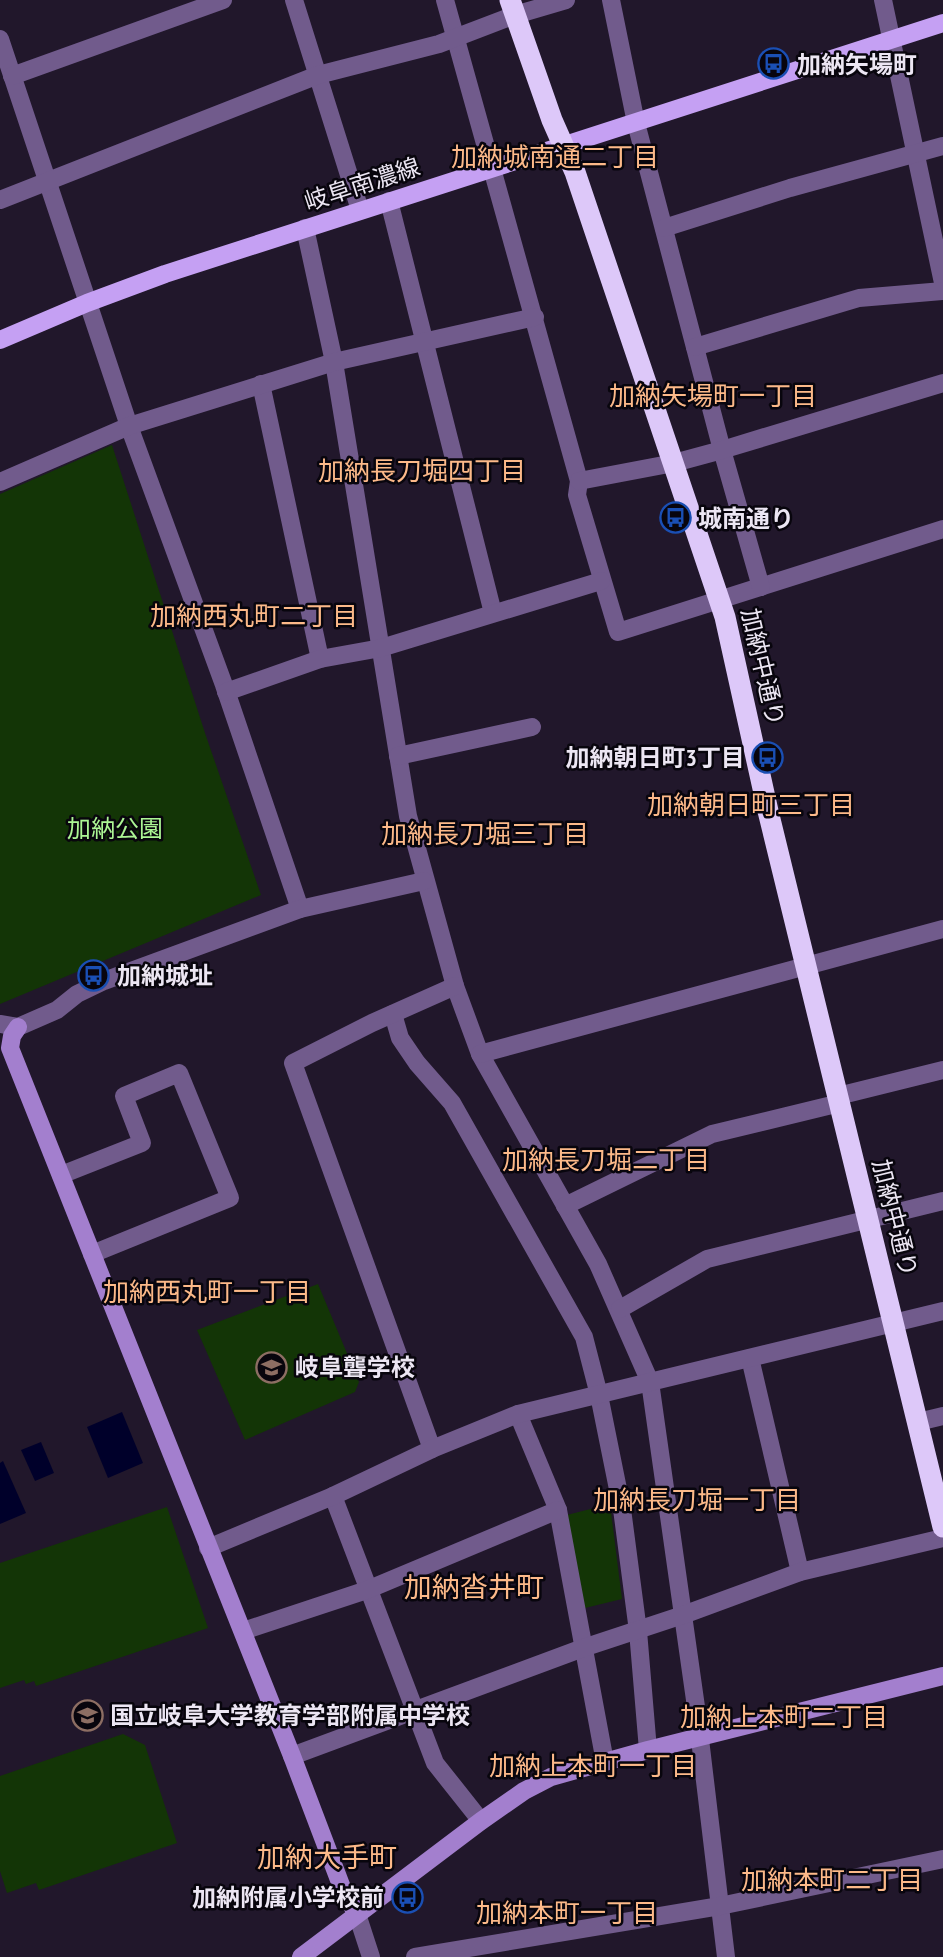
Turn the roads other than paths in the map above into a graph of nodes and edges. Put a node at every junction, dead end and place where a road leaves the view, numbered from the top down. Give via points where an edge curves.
1 (223, 0) edge
2 (294, 0) edge
3 (444, 0) edge
4 (566, 0) edge
5 (883, 0) edge
6 (615, 1) edge
7 (512, 8) edge
8 (943, 23) edge
9 (0, 38) edge
10 (455, 38) junction
11 (892, 40) junction
12 (318, 75) junction
13 (12, 76) junction
14 (636, 123) junction
15 (943, 146) edge
16 (564, 147) junction
17 (915, 153) junction
18 (490, 169) junction
19 (46, 181) junction
20 (0, 200) edge
21 (389, 201) junction
22 (360, 210) junction
23 (305, 228) junction
24 (664, 228) junction
25 (943, 284) edge
26 (943, 291) edge
27 (87, 303) junction
28 (535, 317) junction
29 (0, 340) edge
30 (424, 341) junction
31 (695, 347) junction
32 (334, 362) junction
33 (943, 383) edge
34 (261, 384) junction
35 (129, 426) junction
36 (722, 450) junction
37 (674, 463) junction
38 (579, 481) junction
39 (0, 482) edge
40 (943, 529) edge
41 (601, 581) junction
42 (761, 587) junction
43 (720, 600) junction
44 (493, 613) junction
45 (381, 648) junction
46 (320, 659) junction
47 (226, 692) junction
48 (532, 727) dead end
49 (398, 756) junction
50 (424, 881) junction
51 (300, 909) junction
52 (943, 929) edge
53 (806, 964) junction
54 (455, 986) junction
55 (393, 1014) junction
56 (0, 1024) edge
57 (18, 1027) junction
58 (480, 1054) junction
59 (943, 1070) edge
60 (839, 1099) junction
61 (61, 1175) junction
62 (943, 1201) edge
63 (565, 1206) junction
64 (868, 1219) junction
65 (92, 1254) junction
66 (620, 1309) junction
67 (943, 1311) edge
68 (894, 1323) junction
69 (750, 1357) junction
70 (650, 1382) junction
71 (599, 1395) junction
72 (518, 1414) junction
73 (943, 1416) edge
74 (918, 1422) junction
75 (432, 1449) junction
76 (333, 1496) junction
77 (558, 1510) junction
78 (943, 1527) edge
79 (943, 1538) edge
80 (208, 1548) junction
81 (800, 1572) junction
82 (367, 1590) junction
83 (683, 1615) junction
84 (243, 1631) junction
85 (638, 1631) junction
86 (583, 1648) junction
87 (943, 1676) edge
88 (415, 1710) junction
89 (699, 1737) junction
90 (648, 1750) junction
91 (292, 1756) junction
92 (605, 1762) junction
93 (481, 1821) junction
94 (943, 1859) edge
95 (720, 1906) junction
96 (357, 1914) junction
97 (301, 1957) edge
98 (371, 1957) edge
99 (419, 1957) edge
100 (726, 1957) edge

1 - 13 street
2 - 12 street
3 - 10 street
4 - 7 street
5 - 11 street
6 - 14 street
7 - 10 street
7 - 16 highway, 加納中通り
8 - 11 main road, 岐阜南濃線
9 - 13 street
10 - 12 street
10 - 18 street
11 - 14 main road, 岐阜南濃線
11 - 17 street
12 - 19 street
12 - 22 street
13 - 19 street
14 - 16 main road, 岐阜南濃線
14 - 24 street
15 - 17 street
16 - 18 main road, 岐阜南濃線
16 - 37 highway, 加納中通り
17 - 24 street
17 - 25 street
18 - 21 main road, 岐阜南濃線
18 - 28 street
19 - 20 street
19 - 27 street
21 - 22 main road, 岐阜南濃線
21 - 30 street
22 - 23 main road, 岐阜南濃線
23 - 27 main road, 岐阜南濃線
23 - 32 street
24 - 31 street
26 - 31 street via 859,298
27 - 29 main road, 岐阜南濃線
27 - 35 street
28 - 30 street
28 - 38 street
30 - 32 street
30 - 44 street
31 - 36 street
32 - 34 street
32 - 45 street
33 - 36 street
34 - 35 street
34 - 46 street
35 - 39 street
35 - 47 street
36 - 37 street
36 - 42 street
37 - 38 street
37 - 43 highway, 加納中通り
38 - 41 street via 577,495
40 - 42 street
41 - 43 street via 618,632
41 - 44 street
42 - 43 street
43 - 53 highway, 加納中通り
44 - 45 street
45 - 46 street
45 - 49 street
46 - 47 street
47 - 51 street
48 - 49 street
49 - 50 street
50 - 51 street
50 - 54 street
51 - 57 street via 104,981
52 - 53 street
53 - 58 street
53 - 60 highway, 加納中通り
54 - 55 street
54 - 58 street
55 - 71 street via 417,1063 452,1103 584,1337
55 - 75 street via 293,1063
56 - 57 street
57 - 61 street via 10,1048
58 - 63 street
59 - 60 street
60 - 63 street via 712,1134
60 - 64 highway, 加納中通り
61 - 65 street
61 - 65 street via 142,1143 124,1096 179,1073 230,1198
62 - 64 street
63 - 66 street
64 - 66 street via 708,1259
64 - 68 highway, 加納中通り
65 - 80 street
66 - 70 street
67 - 68 street
68 - 69 street
68 - 74 highway, 加納中通り
69 - 70 street
69 - 81 street
70 - 71 street
70 - 83 street
71 - 72 street
71 - 85 street via 622,1509
72 - 75 street
72 - 77 street
73 - 74 street
74 - 78 highway, 加納中通り
75 - 76 street
76 - 80 street
76 - 82 street
77 - 82 street
77 - 86 street
79 - 81 street
80 - 84 street
81 - 83 street
82 - 84 street
82 - 88 street
83 - 85 street
83 - 89 street
84 - 91 street
85 - 86 street
85 - 90 street
86 - 88 street
86 - 92 street
87 - 89 street
88 - 91 street
88 - 93 street via 435,1763
89 - 90 street
89 - 95 street
90 - 92 street
91 - 96 street via 344,1893
92 - 93 street via 551,1777
93 - 96 street
94 - 95 street
95 - 99 street
95 - 100 street
96 - 97 street
96 - 98 street

